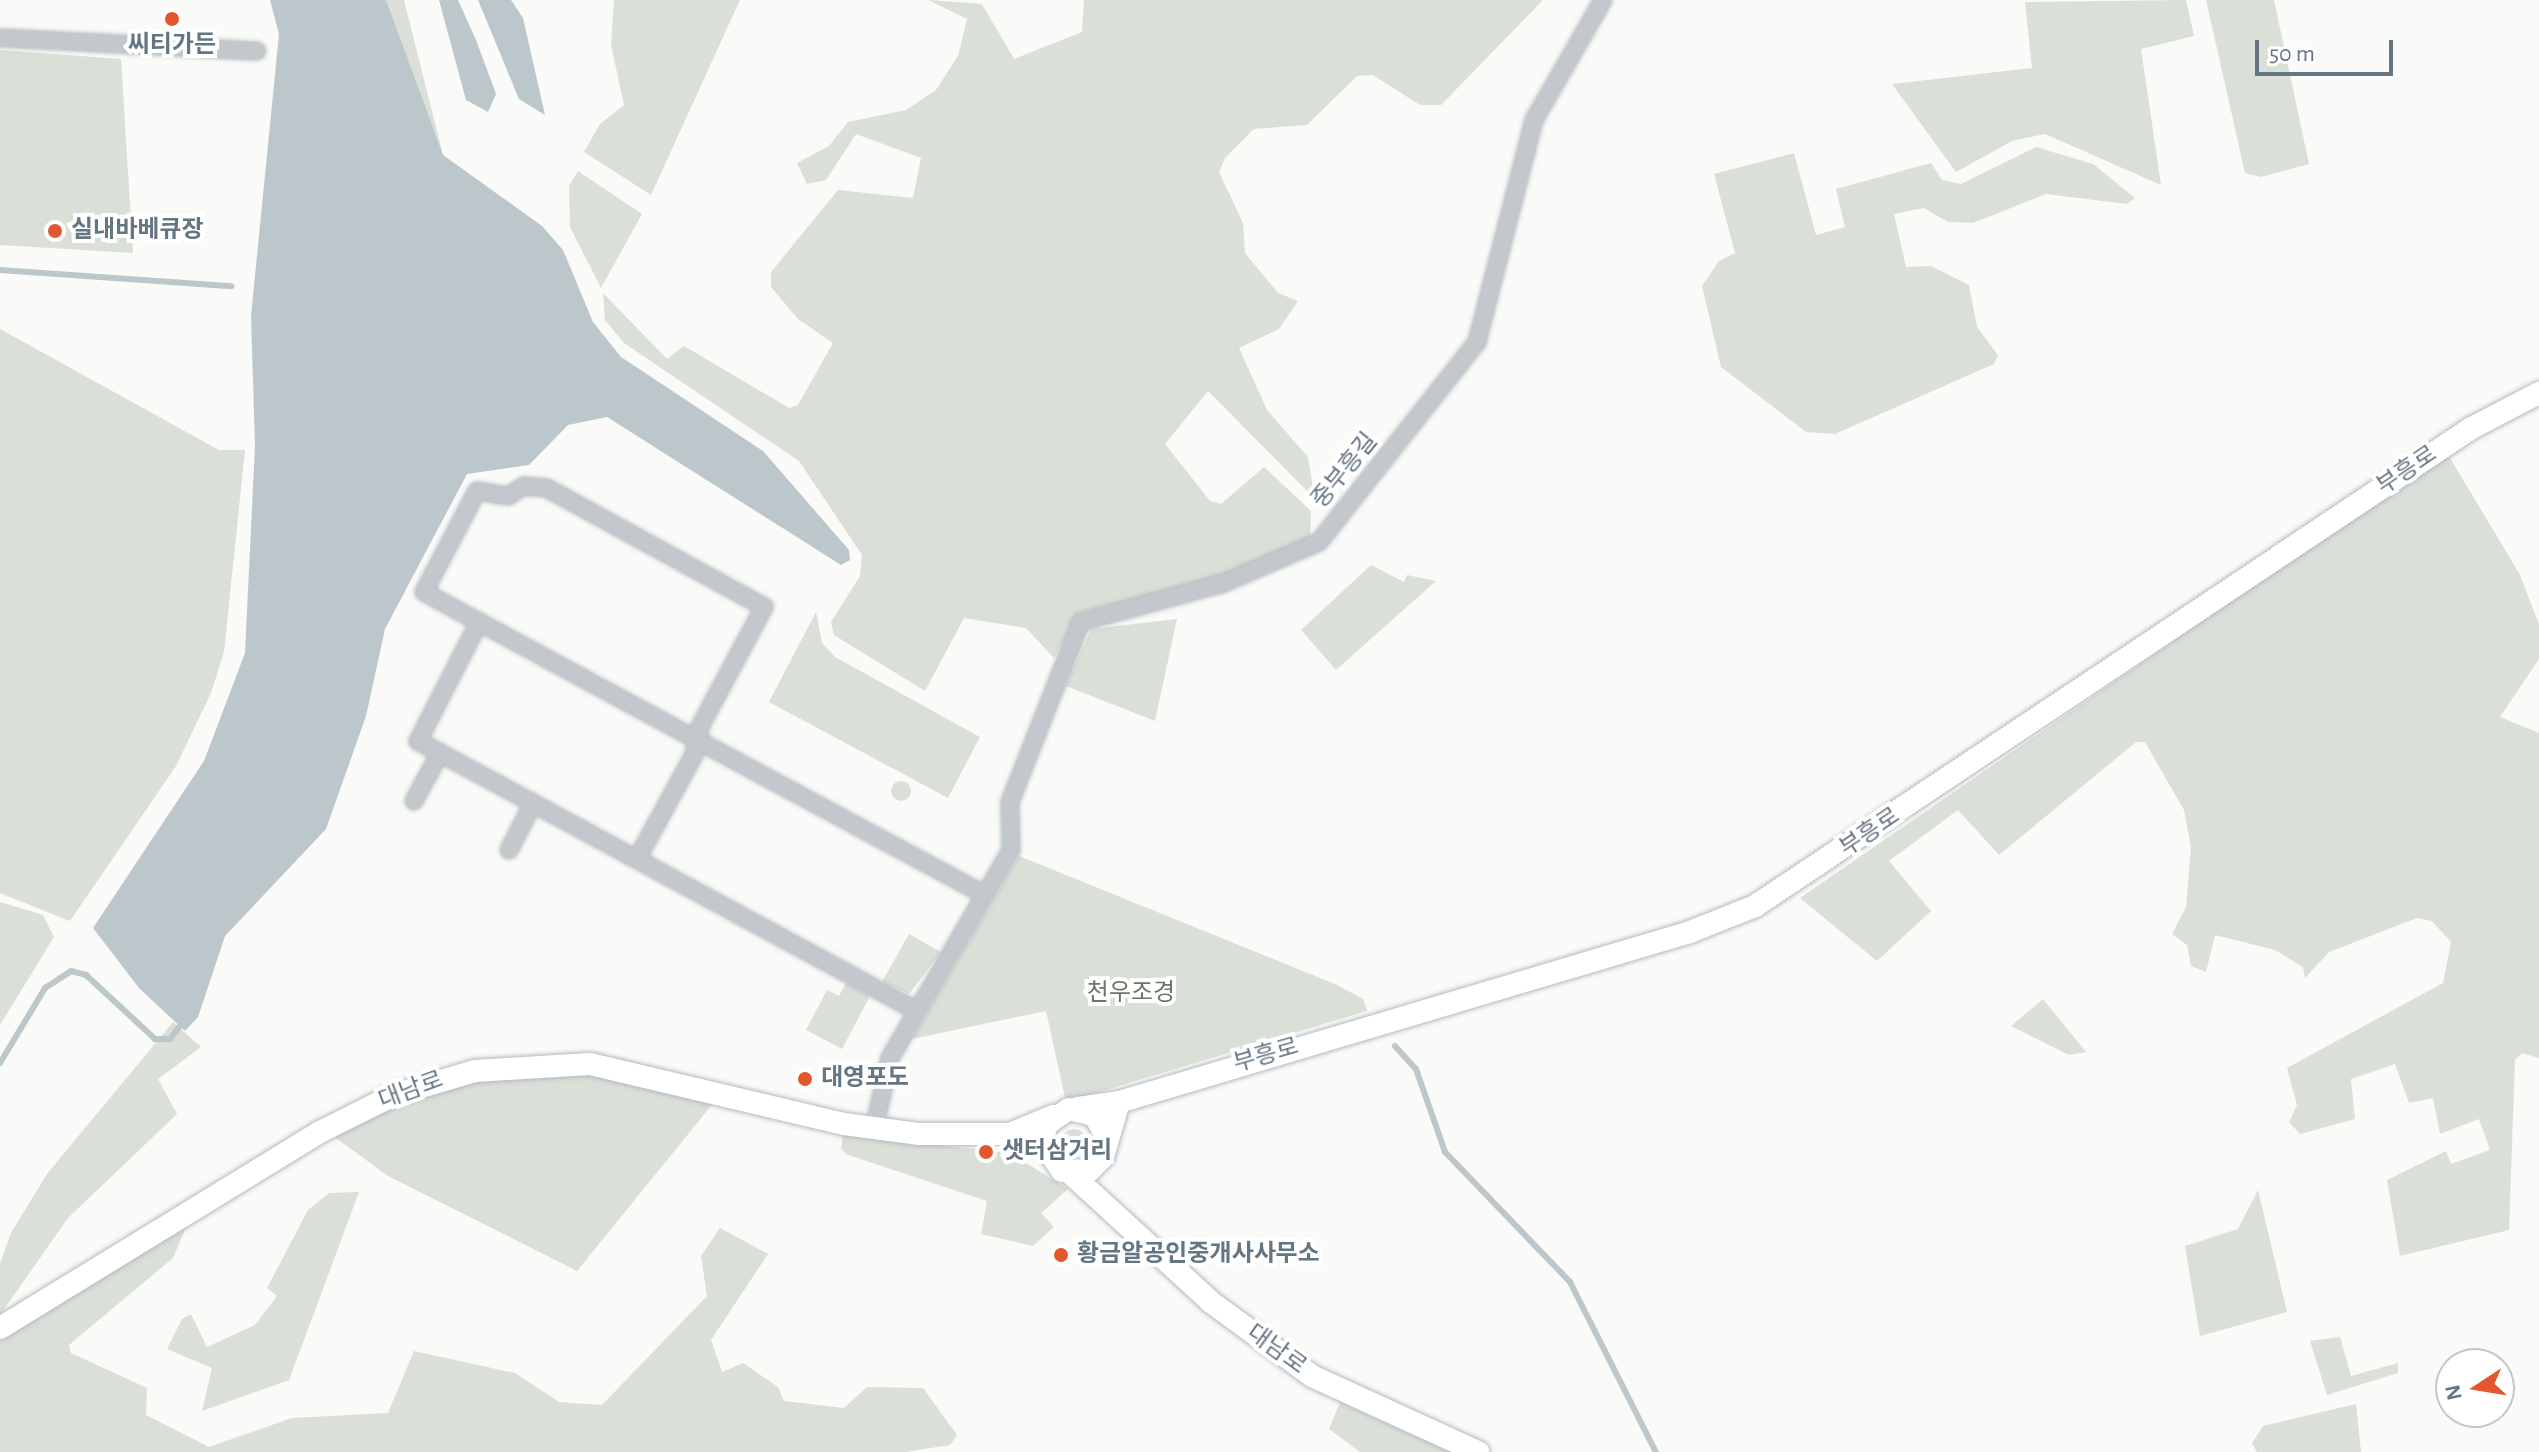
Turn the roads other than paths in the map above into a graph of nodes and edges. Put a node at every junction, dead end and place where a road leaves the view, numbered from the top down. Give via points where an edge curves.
1 (1603, 0) edge
2 (0, 38) edge
3 (257, 51) dead end
4 (2539, 393) edge
5 (479, 622) junction
6 (697, 740) junction
7 (440, 753) junction
8 (414, 801) dead end
9 (533, 803) junction
10 (509, 850) dead end
11 (637, 859) junction
12 (985, 895) junction
13 (917, 1011) junction
14 (1119, 1102) junction
15 (1078, 1108) junction
16 (1053, 1116) junction
17 (874, 1129) junction
18 (1010, 1134) junction
19 (1105, 1147) junction
20 (1048, 1159) junction
21 (1071, 1174) junction
22 (1106, 1199) junction
23 (0, 1328) edge
24 (1478, 1452) edge

1 - 12 street, 중부흥길 via 1534,120 1485,324 1461,367 1304,553 1081,622 1010,802 1013,836
2 - 3 street
4 - 14 street, 부흥로 via 2470,429 1755,906
5 - 6 street
5 - 6 street via 424,592 471,494 547,488 764,607
5 - 7 street via 418,741
6 - 11 street
6 - 12 street
7 - 8 street
7 - 9 street
9 - 10 street
9 - 11 street
11 - 13 street
12 - 13 street
13 - 17 street via 890,1058
14 - 15 street, 부흥로
14 - 19 street
15 - 16 street
15 - 19 street via 1094,1115
16 - 18 street
16 - 20 street via 1042,1142
17 - 18 street, 대남로
17 - 23 street, 대남로 via 590,1064 464,1073 342,1120
18 - 20 street
19 - 21 street
19 - 22 street
20 - 21 street
21 - 22 street, 대남로
22 - 24 street, 대남로 via 1211,1302 1312,1376

